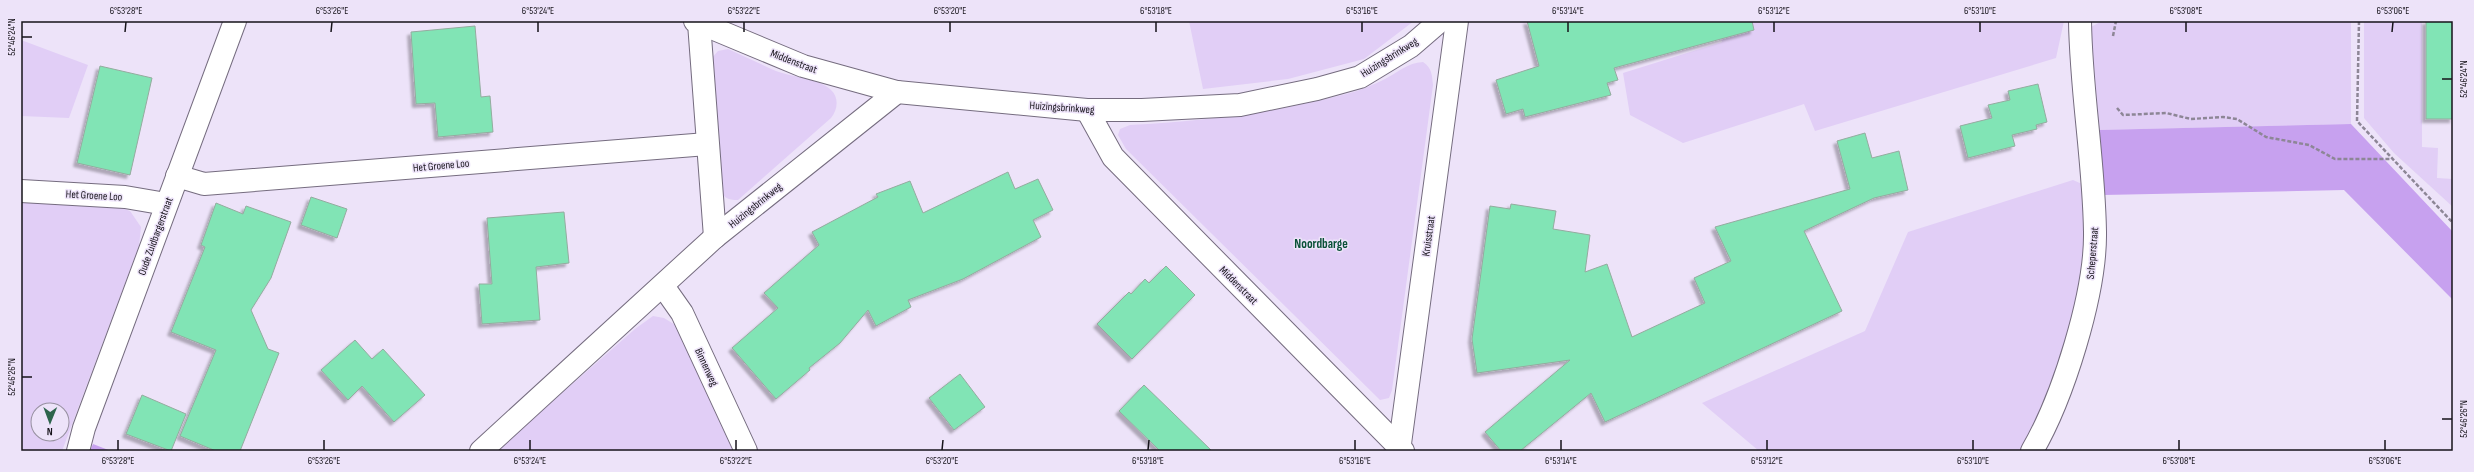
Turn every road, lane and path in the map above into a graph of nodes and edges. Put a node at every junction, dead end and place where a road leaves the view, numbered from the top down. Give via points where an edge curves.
1 (235, 21) edge
2 (1440, 21) edge
3 (1456, 21) edge
4 (2080, 21) edge
5 (2116, 21) edge
6 (2359, 21) edge
7 (697, 22) edge
8 (2112, 38) dead end
9 (897, 92) junction
10 (2114, 104) dead end
11 (1087, 110) junction
12 (707, 144) junction
13 (2391, 159) junction
14 (177, 176) junction
15 (21, 191) edge
16 (166, 204) junction
17 (2453, 223) edge
18 (715, 237) junction
19 (663, 286) junction
20 (1401, 450) edge
21 (78, 451) edge
22 (481, 451) edge
23 (746, 451) edge
24 (2032, 451) edge

1 - 14 street, Oude Zuidbargerstraat
2 - 11 street, Huizingsbrinkweg via 1411,46 1360,77 1317,89 1240,104 1142,110
3 - 20 street, Kruisstraat
4 - 24 street, Scheperstraat via 2081,64 2095,226 2090,281 2073,350 2048,424
5 - 8 path
6 - 13 path via 2357,121
7 - 9 street, Middenstraat via 802,66
7 - 12 street, Huizingsbrinkweg
9 - 11 street, Huizingsbrinkweg
9 - 18 street, Huizingsbrinkweg
10 - 13 path via 2123,115 2166,113 2191,119 2237,119 2266,137 2310,145 2335,159
11 - 20 street, Middenstraat via 1113,157
12 - 14 street, Het Groene Loo via 204,184
12 - 18 street, Huizingsbrinkweg
13 - 17 path
14 - 16 street, Oude Zuidbargerstraat
15 - 16 street, Het Groene Loo via 125,197
16 - 21 street, Oude Zuidbargerstraat via 84,428
18 - 19 street, Huizingsbrinkweg
19 - 22 street, Huizingsbrinkweg
19 - 23 street, Binnenweg via 682,313

